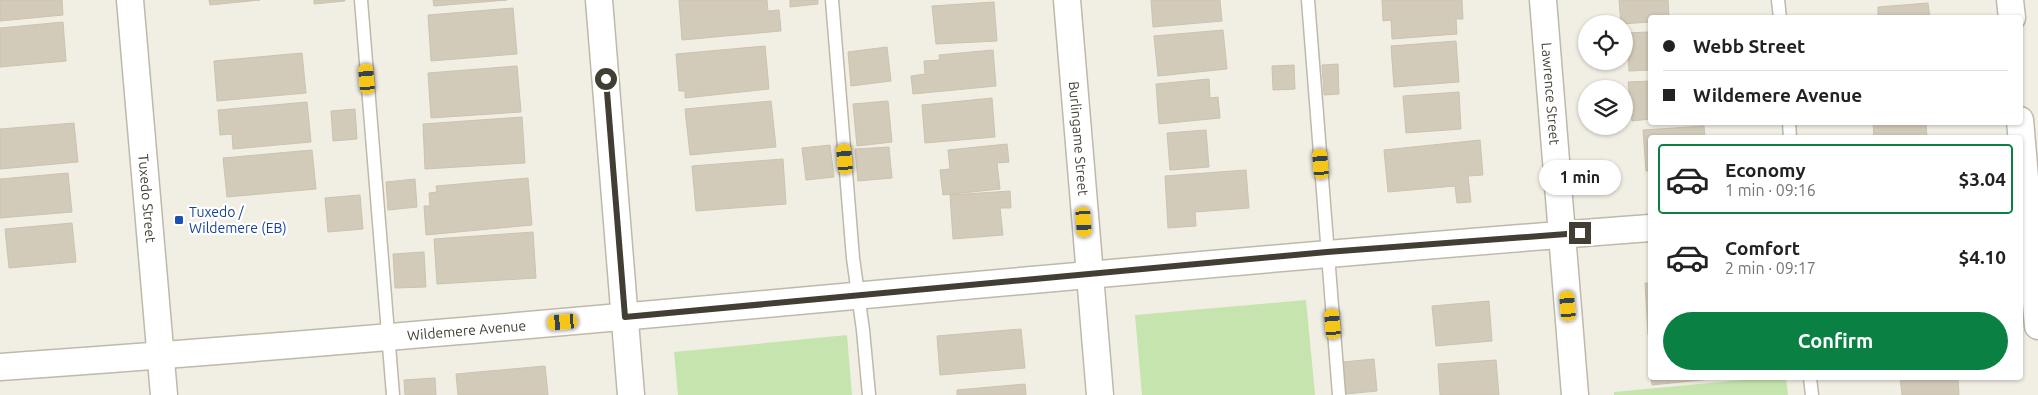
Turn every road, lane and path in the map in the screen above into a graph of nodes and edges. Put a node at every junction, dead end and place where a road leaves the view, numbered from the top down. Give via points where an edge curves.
1 (130, 0) edge
2 (361, 0) edge
3 (599, 0) edge
4 (832, 0) edge
5 (1067, 0) edge
6 (1308, 0) edge
7 (1542, 0) edge
8 (1778, 0) edge
9 (2010, 0) edge
10 (1780, 15) edge
11 (2012, 15) edge
12 (2023, 150) edge
13 (2028, 200) edge
14 (1648, 228) edge
15 (1562, 234) junction
16 (1327, 252) junction
17 (1090, 274) junction
18 (858, 295) junction
19 (625, 317) junction
20 (2038, 326) edge
21 (388, 337) junction
22 (161, 356) junction
23 (0, 367) edge
24 (1810, 380) edge
25 (164, 395) edge
26 (393, 395) edge
27 (631, 395) edge
28 (869, 395) edge
29 (1100, 395) edge
30 (1339, 395) edge
31 (1575, 395) edge
32 (1812, 395) edge

1 - 22 street, Tuxedo Street
2 - 21 lane
3 - 19 street
4 - 18 lane
5 - 17 street, Burlingame Street
6 - 16 lane
7 - 15 street, Lawrence Street
8 - 10 lane
9 - 11 street
12 - 13 street
13 - 20 street
14 - 15 street, Wildemere Avenue
15 - 16 street, Wildemere Avenue
15 - 31 street, Lawrence Street
16 - 17 street, Wildemere Avenue
16 - 30 lane
17 - 18 street, Wildemere Avenue
17 - 29 street, Burlingame Street
18 - 19 street, Wildemere Avenue
18 - 28 lane
19 - 21 street, Wildemere Avenue
19 - 27 street
21 - 22 street, Wildemere Avenue
21 - 26 lane
22 - 23 street, Wildemere Avenue
22 - 25 street, Tuxedo Street
24 - 32 lane

